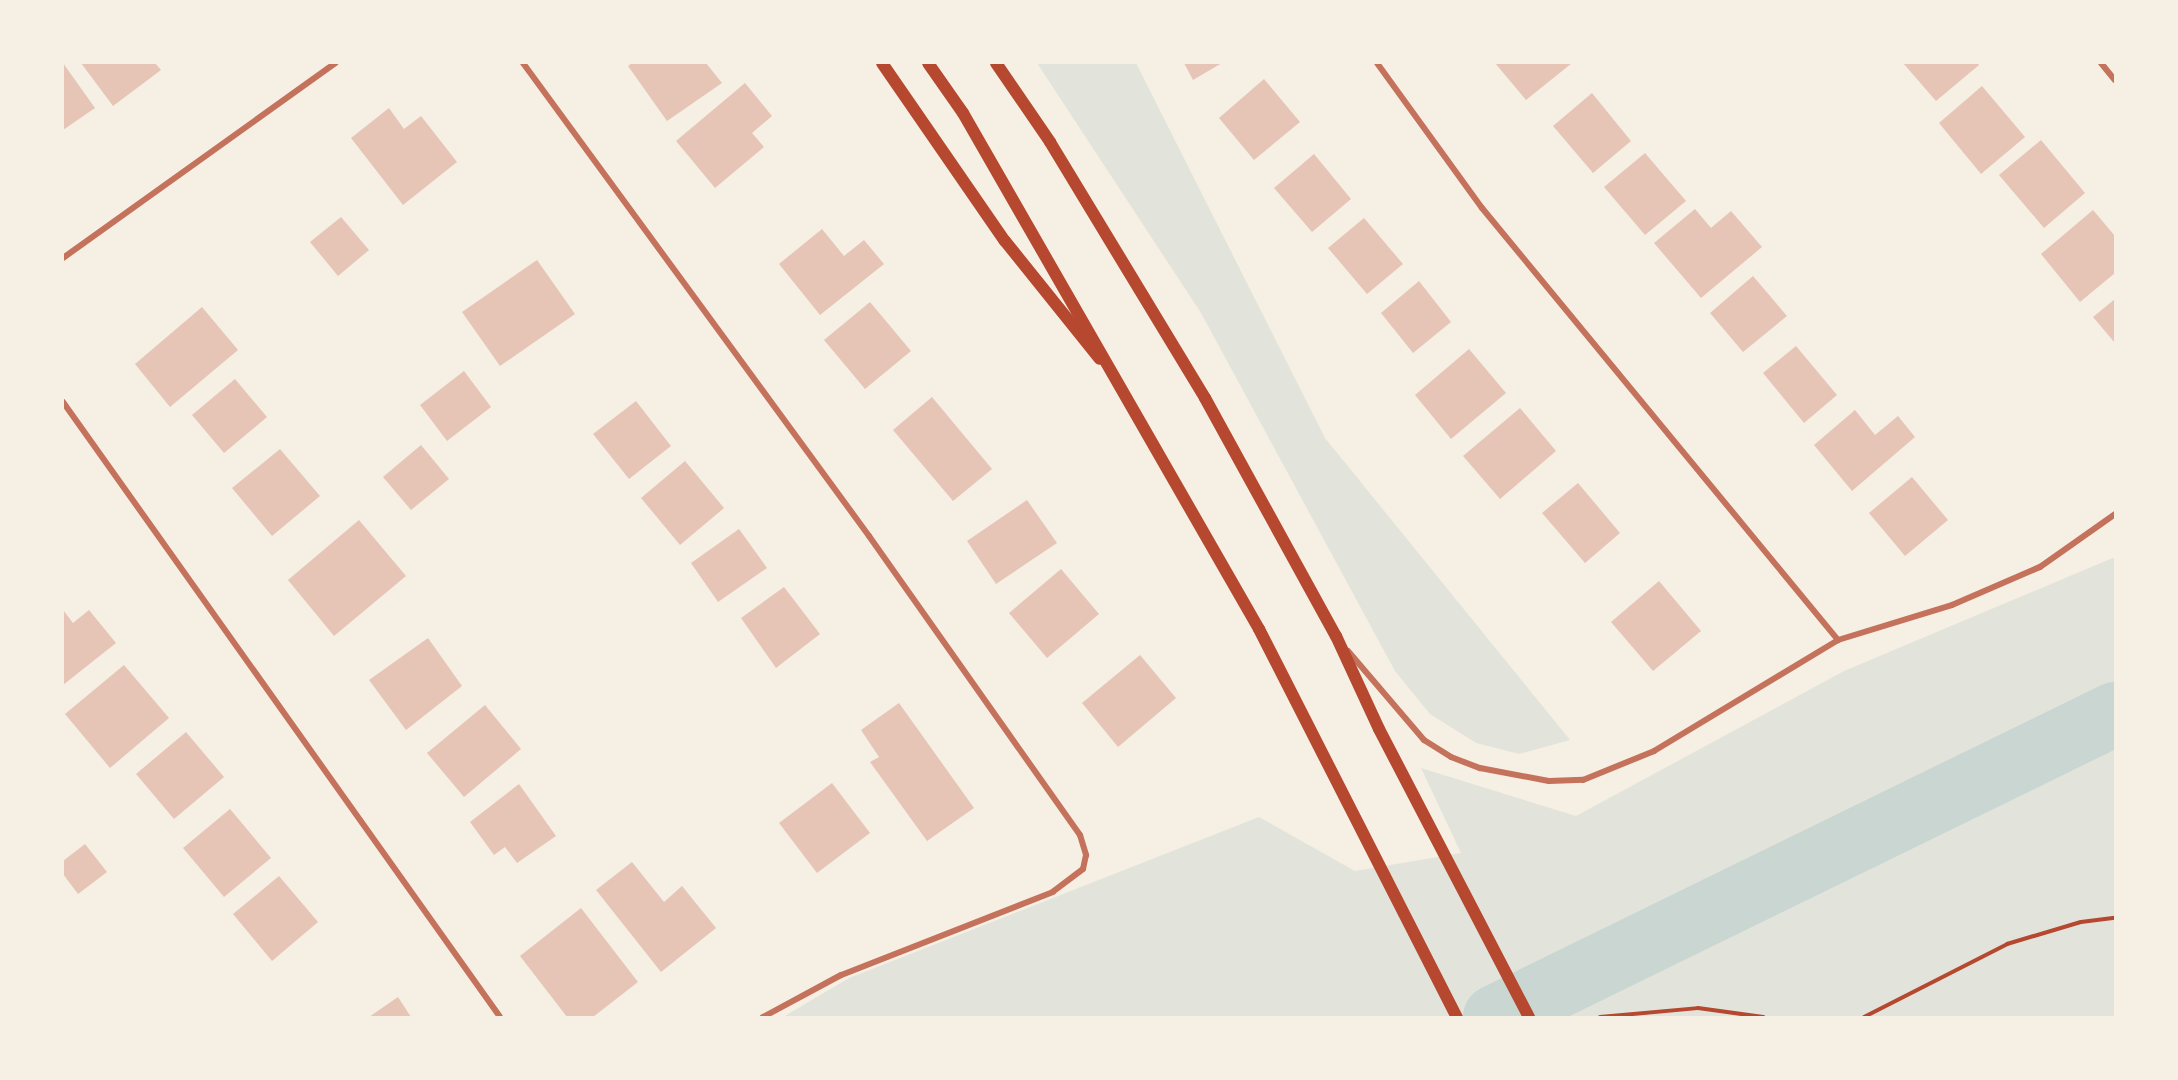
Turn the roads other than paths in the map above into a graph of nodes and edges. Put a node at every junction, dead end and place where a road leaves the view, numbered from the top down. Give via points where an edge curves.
1 (335, 63) edge
2 (523, 63) edge
3 (882, 63) edge
4 (928, 63) edge
5 (996, 63) edge
6 (1377, 63) edge
7 (2101, 63) edge
8 (2115, 80) edge
9 (63, 258) edge
10 (1126, 393) junction
11 (63, 402) edge
12 (2115, 514) edge
13 (1336, 636) junction
14 (1838, 640) junction
15 (500, 1017) edge
16 (763, 1017) edge
17 (1457, 1017) edge
18 (1529, 1017) edge

1 - 9 street
2 - 16 street via 869,536 1080,835 1086,855 1083,869 1053,892 841,975
3 - 10 main road via 1005,241
4 - 10 main road via 963,113
5 - 13 main road via 1050,142 1199,388
6 - 14 street via 1482,208
7 - 8 street
10 - 17 main road via 1259,629
11 - 15 street
12 - 14 street via 2040,567 1952,605
13 - 14 street via 1424,740 1451,757 1480,768 1549,781 1583,780 1654,751
13 - 18 main road via 1379,729

